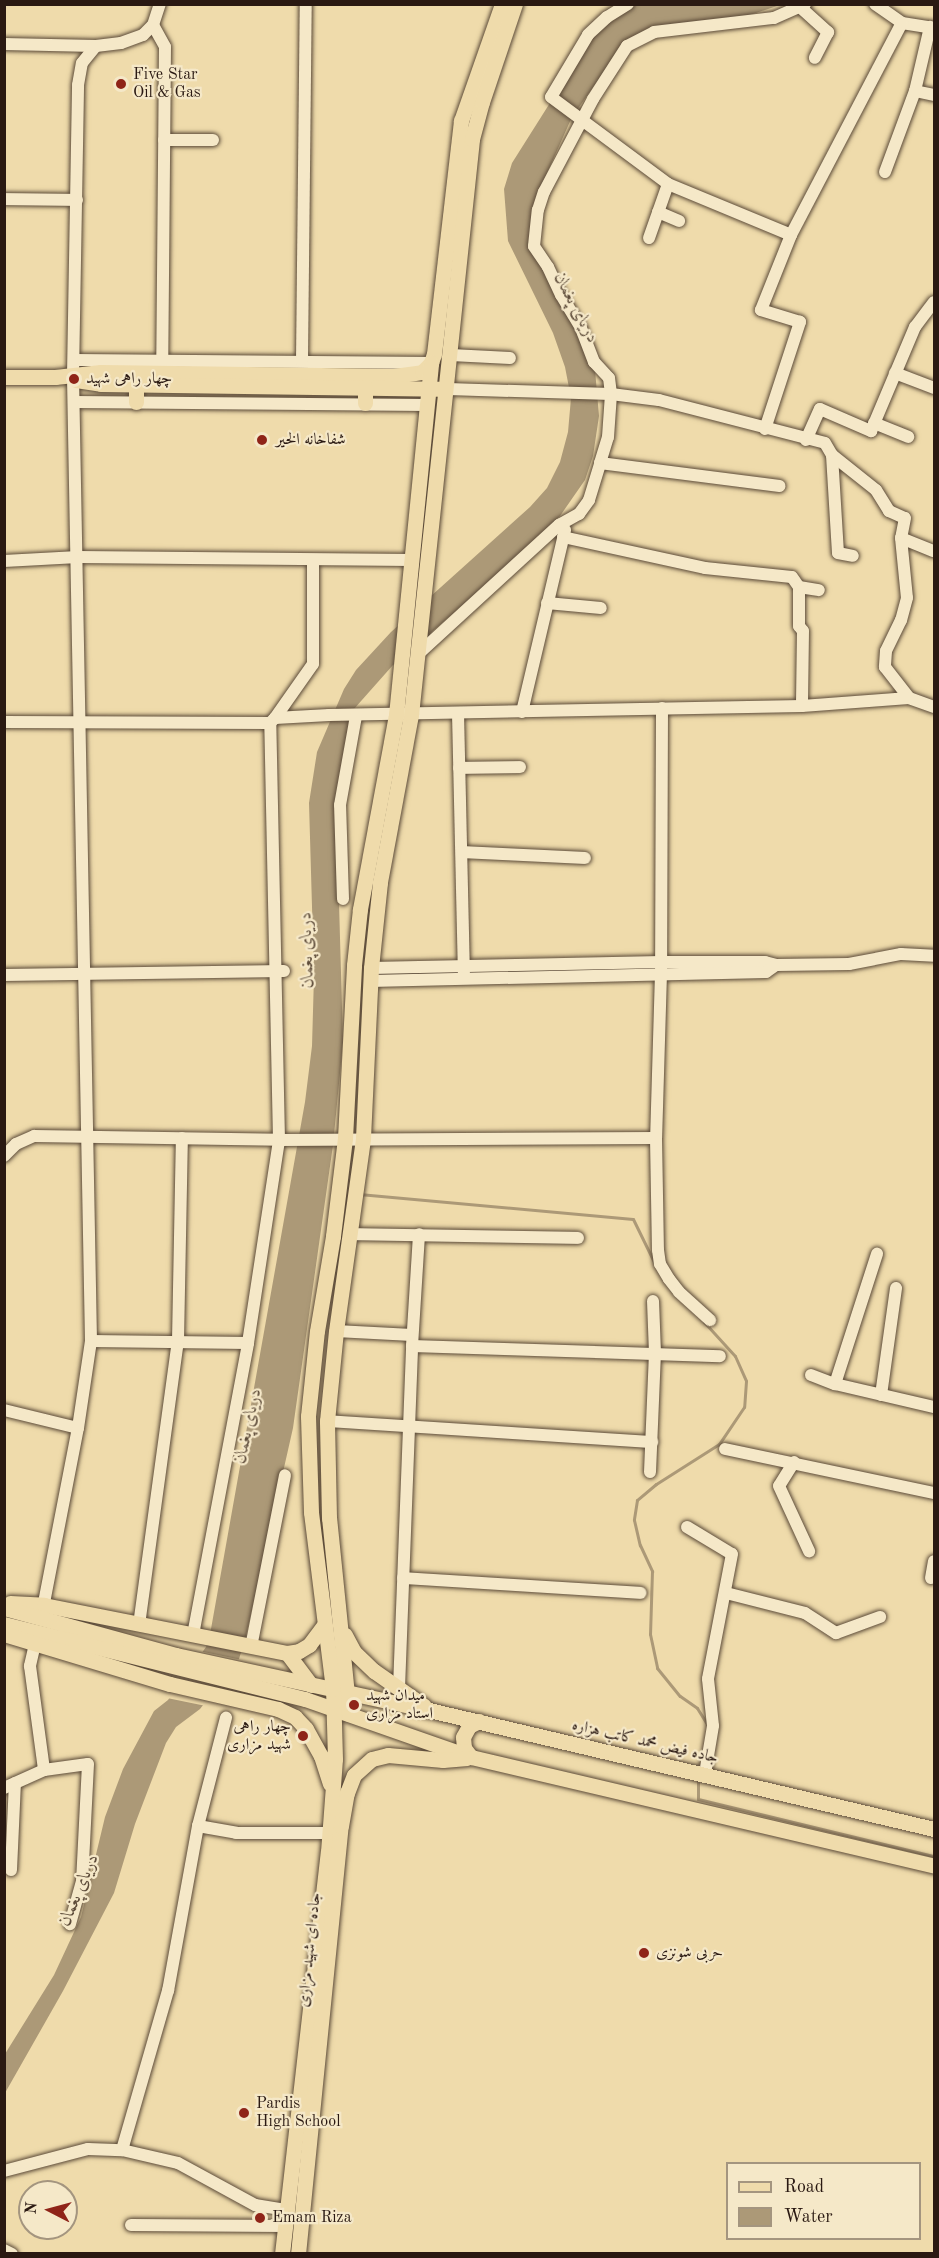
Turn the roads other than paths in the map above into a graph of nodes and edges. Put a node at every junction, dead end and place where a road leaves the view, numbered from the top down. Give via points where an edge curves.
1 (160, 4) edge
2 (306, 4) edge
3 (502, 4) edge
4 (515, 4) edge
5 (628, 4) edge
6 (875, 4) edge
7 (802, 6) edge
8 (902, 23) junction
9 (153, 25) junction
10 (932, 28) edge
11 (4, 44) edge
12 (96, 46) junction
13 (815, 58) dead end
14 (915, 91) junction
15 (934, 95) edge
16 (579, 117) junction
17 (164, 140) junction
18 (213, 140) dead end
19 (885, 172) dead end
20 (668, 184) junction
21 (4, 199) edge
22 (77, 200) junction
23 (658, 212) junction
24 (679, 220) dead end
25 (791, 235) junction
26 (649, 238) dead end
27 (934, 302) edge
28 (451, 355) junction
29 (510, 358) dead end
30 (162, 361) junction
31 (302, 361) junction
32 (431, 363) junction
33 (115, 365) junction
34 (386, 369) junction
35 (73, 371) junction
36 (895, 373) junction
37 (4, 376) edge
38 (136, 384) junction
39 (429, 388) junction
40 (934, 388) edge
41 (448, 389) junction
42 (606, 394) junction
43 (365, 395) junction
44 (74, 402) junction
45 (136, 402) junction
46 (427, 405) junction
47 (874, 423) junction
48 (765, 429) junction
49 (908, 437) dead end
50 (806, 440) junction
51 (832, 455) junction
52 (600, 463) junction
53 (780, 486) dead end
54 (568, 520) junction
55 (563, 537) junction
56 (901, 538) junction
57 (934, 551) edge
58 (853, 555) dead end
59 (78, 557) junction
60 (313, 560) junction
61 (412, 560) junction
62 (4, 561) edge
63 (799, 587) junction
64 (819, 590) dead end
65 (547, 603) junction
66 (601, 608) dead end
67 (417, 655) junction
68 (909, 698) junction
69 (802, 706) junction
70 (934, 707) edge
71 (662, 708) junction
72 (522, 712) junction
73 (458, 713) junction
74 (403, 715) junction
75 (354, 716) junction
76 (273, 720) junction
77 (4, 722) edge
78 (81, 724) junction
79 (520, 767) dead end
80 (459, 768) junction
81 (462, 852) junction
82 (585, 858) dead end
83 (342, 899) dead end
84 (934, 956) edge
85 (464, 965) junction
86 (661, 968) junction
87 (279, 971) junction
88 (83, 973) junction
89 (371, 974) junction
90 (4, 975) edge
91 (465, 978) junction
92 (86, 1135) junction
93 (182, 1138) junction
94 (345, 1138) junction
95 (363, 1138) junction
96 (656, 1138) junction
97 (279, 1140) junction
98 (4, 1156) edge
99 (351, 1234) junction
100 (419, 1234) junction
101 (578, 1238) dead end
102 (877, 1254) dead end
103 (896, 1288) dead end
104 (652, 1301) dead end
105 (710, 1320) dead end
106 (336, 1330) junction
107 (412, 1340) junction
108 (91, 1341) junction
109 (178, 1341) junction
110 (248, 1343) junction
111 (656, 1353) junction
112 (720, 1356) dead end
113 (811, 1375) dead end
114 (835, 1384) junction
115 (881, 1395) junction
116 (934, 1407) edge
117 (4, 1410) edge
118 (327, 1421) junction
119 (409, 1424) junction
120 (78, 1428) junction
121 (652, 1442) junction
122 (725, 1449) dead end
123 (794, 1462) junction
124 (650, 1472) dead end
125 (285, 1475) dead end
126 (934, 1493) edge
127 (687, 1527) dead end
128 (809, 1551) dead end
129 (934, 1561) edge
130 (403, 1578) junction
131 (931, 1578) dead end
132 (641, 1593) dead end
133 (726, 1593) junction
134 (4, 1602) edge
135 (4, 1608) edge
136 (879, 1617) dead end
137 (4, 1624) edge
138 (39, 1625) junction
139 (139, 1625) junction
140 (324, 1625) junction
141 (340, 1626) junction
142 (4, 1634) edge
143 (198, 1636) junction
144 (249, 1646) junction
145 (287, 1653) junction
146 (238, 1683) junction
147 (311, 1685) junction
148 (399, 1688) junction
149 (340, 1691) junction
150 (429, 1710) junction
151 (342, 1711) junction
152 (226, 1718) dead end
153 (479, 1721) junction
154 (471, 1757) junction
155 (44, 1770) junction
156 (705, 1774) junction
157 (10, 1786) edge
158 (333, 1793) junction
159 (198, 1826) junction
160 (934, 1829) edge
161 (329, 1833) junction
162 (934, 1866) edge
163 (11, 1870) dead end
164 (70, 1924) dead end
165 (122, 2150) junction
166 (5, 2171) edge
167 (286, 2218) junction
168 (131, 2225) dead end
169 (4, 2250) edge
170 (12, 2253) edge
171 (282, 2253) edge
172 (298, 2253) edge

1 - 9 street
2 - 31 street
3 - 32 main road via 460,121
4 - 28 main road via 472,139
5 - 16 street via 588,35 551,97
6 - 8 street
7 - 13 street via 828,32
7 - 16 street via 774,18 654,33 627,46
8 - 10 street
8 - 25 street
9 - 12 street via 121,43
9 - 17 street via 165,47
10 - 14 street
11 - 12 street
12 - 22 street via 82,63 78,85
14 - 15 street
14 - 19 street
16 - 20 street
16 - 42 street via 544,192 534,246 581,328 594,362 609,378
17 - 18 street
17 - 30 street
20 - 23 street
20 - 25 street
21 - 22 street
22 - 35 street
23 - 24 street
23 - 26 street
25 - 48 street via 761,310 800,322
27 - 36 street via 915,327
28 - 29 street
28 - 41 main road
30 - 31 street
30 - 33 street
31 - 34 street
32 - 34 main road via 416,375
32 - 39 main road
33 - 34 main road
33 - 35 main road
35 - 37 main road via 55,377
35 - 38 main road via 101,384
35 - 44 street
36 - 40 street
36 - 47 street
38 - 43 main road
38 - 45 main road
39 - 41 main road
39 - 43 main road
39 - 46 main road
41 - 42 street
41 - 67 main road
42 - 48 street via 658,400
42 - 52 street via 608,437
43 - 45 street
43 - 46 street
44 - 45 street
44 - 59 street
46 - 61 main road
47 - 49 street
47 - 50 street via 868,432 820,409
48 - 50 street
50 - 51 street via 825,443
51 - 56 street via 876,490 889,511 905,518
51 - 58 street via 838,553
52 - 53 street
52 - 54 street via 589,500 579,514
54 - 55 street
54 - 67 street
55 - 63 street via 705,568 792,578
55 - 65 street
56 - 57 street
56 - 68 street via 907,598 886,651 885,667
59 - 60 street
59 - 62 street
59 - 78 street
60 - 61 street
60 - 76 street via 313,664
61 - 74 main road via 402,661
63 - 64 street
63 - 69 street
65 - 66 street
65 - 72 street
67 - 74 main road
68 - 69 street
68 - 70 street
69 - 71 street
71 - 72 street
71 - 86 street
72 - 73 street
73 - 74 street
73 - 80 street
74 - 75 street
74 - 89 main road
74 - 94 main road via 360,909
75 - 76 street
75 - 83 street via 340,805
76 - 78 street
76 - 87 street
77 - 78 street
78 - 88 street
79 - 80 street
80 - 81 street
81 - 82 street
81 - 85 street
84 - 86 street via 901,954 849,964 765,962
85 - 86 street
85 - 89 street
85 - 91 street
86 - 91 street
86 - 96 street
87 - 88 street
87 - 97 street
88 - 90 street
88 - 92 street
89 - 91 street
89 - 95 main road
92 - 93 street
92 - 98 street via 34,1136 16,1144
92 - 108 street
93 - 97 street
93 - 109 street
94 - 95 street
94 - 97 street
94 - 140 main road via 308,1416 311,1512
95 - 96 street
95 - 99 main road
96 - 105 street via 660,1264 679,1292
97 - 110 street
99 - 100 street
99 - 106 main road
100 - 101 street
100 - 107 street
102 - 114 street
103 - 115 street
104 - 111 street
106 - 107 street
106 - 118 main road
107 - 111 street
107 - 119 street
108 - 109 street
108 - 120 street
109 - 110 street
109 - 139 street
110 - 143 street
111 - 112 street
111 - 121 street
113 - 114 street
114 - 115 street
115 - 116 street
117 - 120 street
118 - 119 street
118 - 141 main road via 329,1518
119 - 121 street via 521,1436 529,1433
119 - 130 street
120 - 138 street
121 - 124 street
122 - 123 street
123 - 126 street
123 - 128 street via 778,1486
125 - 144 street
127 - 133 street via 732,1554
129 - 131 street
130 - 132 street
130 - 148 street
133 - 136 street via 805,1613 836,1634
133 - 156 street via 708,1679 713,1726
134 - 138 main road
135 - 138 main road
137 - 138 main road
138 - 139 main road
138 - 142 main road
138 - 146 main road via 175,1661
138 - 146 main road via 170,1684
138 - 155 street via 30,1666
139 - 143 main road
140 - 145 main road via 309,1645
140 - 149 main road
141 - 148 main road via 354,1652
141 - 149 main road
143 - 144 main road
144 - 145 main road
145 - 147 main road
146 - 147 main road, جاده فیض محمد کاتب هزاره
146 - 151 main road
146 - 158 main road via 266,1704 295,1717 306,1729 321,1756
147 - 149 main road, جاده فیض محمد کاتب هزاره
148 - 150 main road
149 - 150 main road, جاده فیض محمد کاتب هزاره
149 - 151 main road, جاده ای شهید مزاری
150 - 153 main road, جاده فیض محمد کاتب هزاره
151 - 154 main road
151 - 158 main road, جاده ای شهید مزاری
152 - 159 street
153 - 154 main road via 468,1726 463,1737 464,1748
153 - 156 main road, جاده فیض محمد کاتب هزاره
154 - 162 main road
154 - 172 main road, جاده ای شهید مزاری via 443,1760 388,1755 372,1759 354,1775 347,1793
155 - 157 street
155 - 164 street via 86,1763 88,1766 82,1881
156 - 160 main road, جاده فیض محمد کاتب هزاره
157 - 163 street
158 - 161 main road, جاده ای شهید مزاری
159 - 161 street via 236,1833
159 - 165 street via 168,1991
161 - 167 main road, جاده ای شهید مزاری
165 - 166 street via 88,2149
165 - 167 street via 178,2163
167 - 168 street
167 - 171 main road, جاده ای شهید مزاری
169 - 170 street

